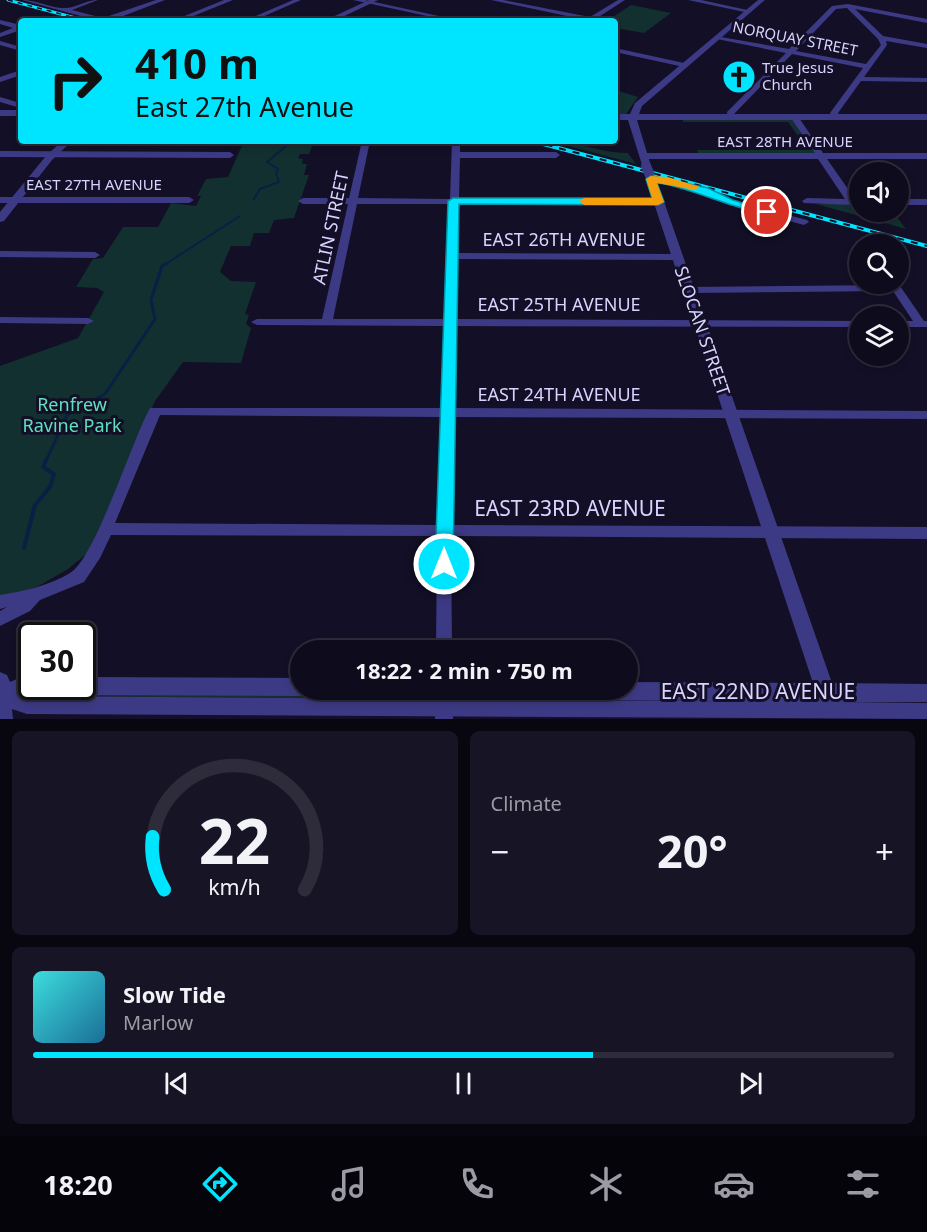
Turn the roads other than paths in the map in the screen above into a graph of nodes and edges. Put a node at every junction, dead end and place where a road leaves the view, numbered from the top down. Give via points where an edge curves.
1 (25, 0) edge
2 (95, 0) edge
3 (162, 0) edge
4 (230, 0) edge
5 (298, 0) edge
6 (356, 0) edge
7 (494, 0) edge
8 (619, 0) edge
9 (691, 0) edge
10 (762, 0) edge
11 (842, 0) edge
12 (372, 1) edge
13 (848, 6) junction
14 (65, 10) junction
15 (749, 11) junction
16 (424, 14) junction
17 (94, 18) edge
18 (113, 18) edge
19 (183, 18) edge
20 (254, 18) edge
21 (335, 18) edge
22 (415, 18) edge
23 (444, 18) edge
24 (580, 18) edge
25 (593, 18) edge
26 (927, 21) edge
27 (0, 22) edge
28 (18, 27) edge
29 (18, 29) edge
30 (0, 35) edge
31 (717, 37) junction
32 (881, 38) junction
33 (0, 43) edge
34 (927, 46) edge
35 (18, 48) edge
36 (618, 51) edge
37 (789, 51) junction
38 (684, 64) junction
39 (868, 67) junction
40 (18, 73) edge
41 (860, 79) junction
42 (0, 80) edge
43 (927, 80) edge
44 (0, 99) edge
45 (18, 109) edge
46 (0, 113) edge
47 (618, 117) edge
48 (632, 117) junction
49 (731, 117) junction
50 (794, 117) junction
51 (836, 117) junction
52 (927, 117) edge
53 (64, 144) edge
54 (365, 144) edge
55 (456, 144) edge
56 (0, 154) edge
57 (53, 154) junction
58 (230, 155) dead end
59 (455, 155) junction
60 (556, 155) dead end
61 (821, 156) junction
62 (927, 156) edge
63 (647, 169) junction
64 (849, 193) edge
65 (0, 200) edge
66 (15, 200) junction
67 (189, 200) dead end
68 (303, 201) dead end
69 (353, 201) junction
70 (453, 201) junction
71 (807, 201) dead end
72 (658, 202) junction
73 (849, 202) edge
74 (909, 202) edge
75 (927, 202) edge
76 (0, 219) edge
77 (804, 222) dead end
78 (0, 254) edge
79 (95, 255) dead end
80 (450, 256) junction
81 (677, 257) junction
82 (849, 287) edge
83 (688, 290) junction
84 (901, 294) edge
85 (0, 320) edge
86 (88, 321) dead end
87 (257, 322) dead end
88 (327, 322) junction
89 (449, 323) junction
90 (700, 324) junction
91 (849, 324) edge
92 (924, 324) edge
93 (447, 412) junction
94 (730, 415) junction
95 (927, 415) edge
96 (105, 529) junction
97 (444, 530) junction
98 (770, 532) junction
99 (927, 532) edge
100 (36, 595) junction
101 (0, 602) edge
102 (0, 619) edge
103 (444, 640) edge
104 (96, 686) edge
105 (18, 687) edge
106 (290, 687) edge
107 (1, 691) edge
108 (927, 693) edge
109 (638, 698) edge
110 (444, 706) edge
111 (832, 710) edge
112 (927, 712) edge
113 (3, 719) edge

1 - 14 street
2 - 14 street
3 - 18 street
4 - 19 street
5 - 20 street
6 - 12 street
7 - 24 street
8 - 25 street
9 - 15 street
10 - 15 street
11 - 13 street
12 - 16 street
12 - 21 street
13 - 26 street
13 - 32 street
13 - 37 street via 834,7
14 - 17 street
15 - 31 street
16 - 22 street
16 - 23 street
27 - 28 street
29 - 30 street
31 - 37 street, NORQUAY STREET
31 - 38 street
32 - 34 street
32 - 39 street via 884,48
33 - 35 street
36 - 38 street
37 - 39 street, NORQUAY STREET
37 - 49 street via 729,114
38 - 48 street via 641,101
39 - 41 street
40 - 42 street
41 - 43 street
41 - 51 street via 834,113
44 - 45 street
45 - 46 street
47 - 48 street
48 - 49 street
48 - 63 street, SLOCAN STREET
49 - 50 street
50 - 51 street
50 - 61 street
51 - 52 street
53 - 57 street
54 - 69 street, ATLIN STREET
55 - 59 street
56 - 57 street
57 - 58 street
57 - 66 street
59 - 60 street
59 - 70 street
61 - 62 street, EAST 28TH AVENUE
61 - 63 street, EAST 28TH AVENUE
61 - 64 street
63 - 72 street, SLOCAN STREET
63 - 77 street via 729,202
65 - 66 street, EAST 27TH AVENUE
66 - 67 street, EAST 27TH AVENUE
66 - 76 street
68 - 69 street
69 - 70 street
69 - 88 street, ATLIN STREET
70 - 72 street
70 - 80 street
71 - 73 street
72 - 81 street, SLOCAN STREET
74 - 75 street
78 - 79 street
80 - 81 street, EAST 26TH AVENUE
80 - 89 street
81 - 83 street, SLOCAN STREET
82 - 83 street
83 - 90 street, SLOCAN STREET
84 - 92 street
85 - 86 street
87 - 88 street, EAST 25TH AVENUE
88 - 89 street, EAST 25TH AVENUE
89 - 90 street, EAST 25TH AVENUE
89 - 93 street
90 - 91 street, EAST 25TH AVENUE
90 - 94 street, SLOCAN STREET
93 - 94 street, EAST 24TH AVENUE
93 - 96 street, EAST 24TH AVENUE via 154,411
93 - 97 street
94 - 95 street, EAST 24TH AVENUE
94 - 98 street, SLOCAN STREET
96 - 97 street, EAST 23RD AVENUE
96 - 100 street via 95,554 78,577
97 - 98 street, EAST 23RD AVENUE
97 - 103 street
98 - 99 street, EAST 23RD AVENUE
98 - 111 street, SLOCAN STREET
100 - 101 street
100 - 102 street
104 - 106 street
105 - 107 street
107 - 110 street, EAST 22ND AVENUE via 27,705
107 - 113 street
108 - 111 street, EAST 22ND AVENUE
109 - 111 street, EAST 22ND AVENUE
110 - 111 street, EAST 22ND AVENUE
111 - 112 street, EAST 22ND AVENUE

